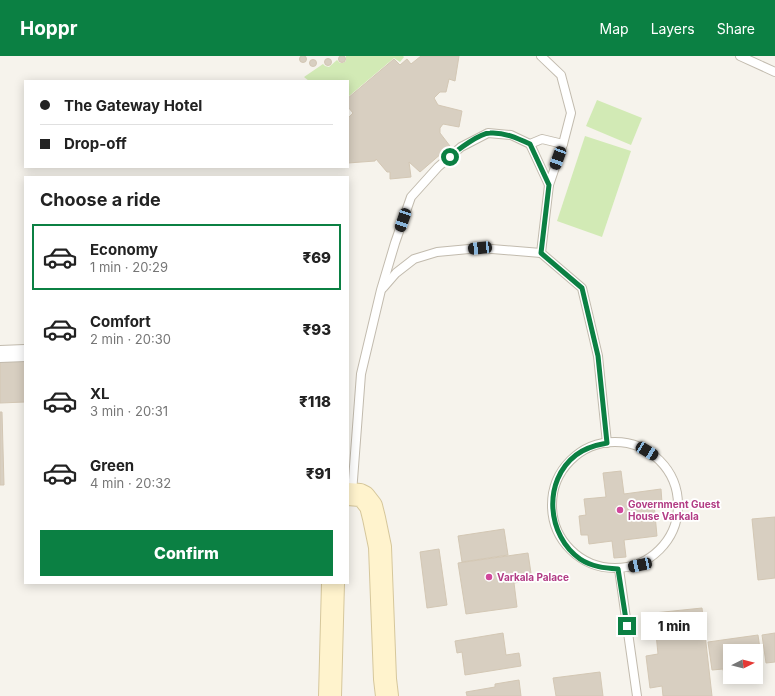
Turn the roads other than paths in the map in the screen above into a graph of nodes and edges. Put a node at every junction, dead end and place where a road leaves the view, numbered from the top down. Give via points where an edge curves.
1 (541, 56) edge
2 (740, 56) edge
3 (751, 59) edge
4 (775, 72) edge
5 (530, 144) junction
6 (563, 144) junction
7 (549, 185) junction
8 (541, 253) junction
9 (381, 290) junction
10 (24, 353) edge
11 (0, 354) edge
12 (607, 443) junction
13 (355, 495) edge
14 (618, 569) junction
15 (333, 584) edge
16 (330, 696) edge
17 (387, 696) edge
18 (637, 696) edge

1 - 6 lane via 562,74 571,112
2 - 3 lane
3 - 4 lane
5 - 6 lane via 542,139
5 - 7 lane
5 - 9 lane via 511,135 488,133 461,147 438,167 411,197
6 - 7 lane
7 - 8 lane
8 - 9 lane via 480,248 437,252 414,259 396,273
8 - 12 lane via 582,288 598,356
9 - 13 lane via 361,374
10 - 11 street
12 - 14 lane via 595,445 576,455 562,470 554,489 552,508 556,528 566,545 580,559 599,567
12 - 14 lane via 616,441 637,445 656,456 670,473 678,493 678,515 671,536 658,553 640,565
13 - 17 main road via 371,506 380,547
14 - 18 lane
15 - 16 main road

